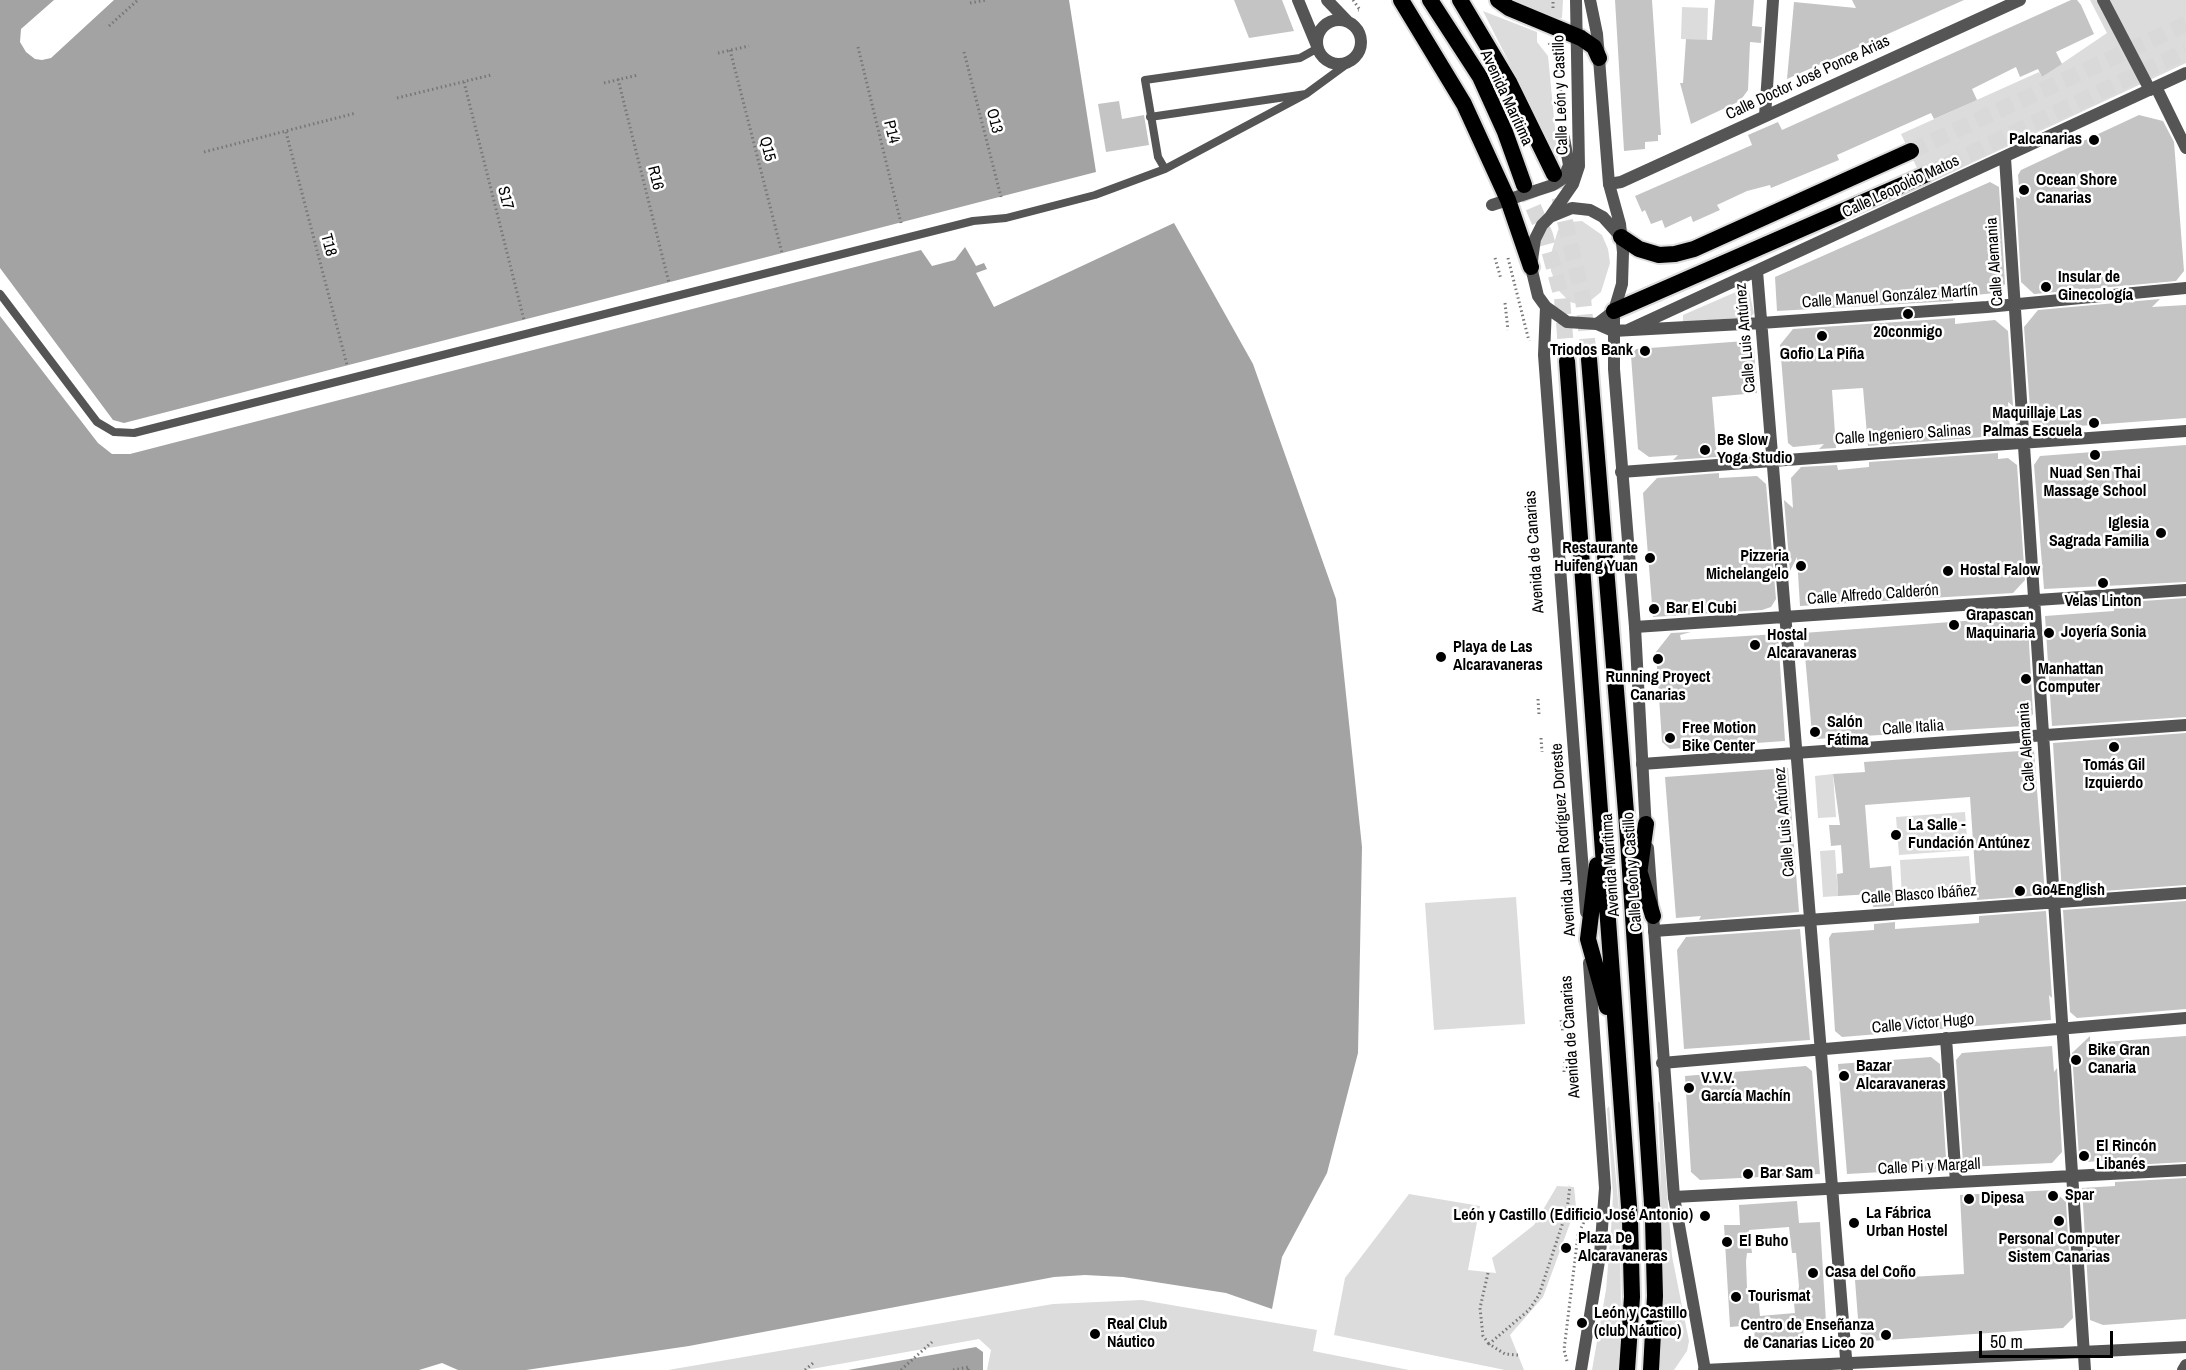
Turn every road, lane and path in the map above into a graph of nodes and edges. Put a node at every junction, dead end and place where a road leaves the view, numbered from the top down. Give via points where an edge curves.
1 (138, 0) edge
2 (986, 0) edge
3 (1298, 0) edge
4 (1327, 0) edge
5 (1401, 0) edge
6 (1430, 0) edge
7 (1460, 0) edge
8 (1498, 0) edge
9 (1553, 0) edge
10 (1576, 0) edge
11 (1590, 0) edge
12 (1773, 0) edge
13 (2020, 0) edge
14 (2103, 0) edge
15 (970, 3) dead end
16 (1349, 23) junction
17 (109, 26) dead end
18 (1552, 26) junction
19 (1575, 36) junction
20 (749, 46) dead end
21 (858, 47) dead end
22 (1318, 48) junction
23 (729, 50) junction
24 (964, 52) dead end
25 (718, 53) dead end
26 (1599, 58) junction
27 (1351, 61) junction
28 (2186, 72) edge
29 (491, 75) dead end
30 (638, 75) dead end
31 (618, 80) junction
32 (464, 82) junction
33 (604, 83) dead end
34 (2153, 89) junction
35 (1306, 94) junction
36 (397, 98) dead end
37 (1562, 105) dead end
38 (356, 113) dead end
39 (1765, 116) junction
40 (1150, 117) junction
41 (286, 132) junction
42 (1564, 138) dead end
43 (2186, 148) edge
44 (1911, 151) tunnel mouth
45 (204, 152) dead end
46 (2005, 158) junction
47 (1165, 169) junction
48 (1554, 174) tunnel mouth
49 (1925, 176) tunnel mouth
50 (1610, 184) junction
51 (1524, 185) tunnel mouth
52 (1001, 197) dead end
53 (1500, 203) junction
54 (1550, 217) junction
55 (901, 223) dead end
56 (1621, 237) junction
57 (1506, 250) dead end
58 (782, 253) dead end
59 (1495, 258) dead end
60 (1532, 267) junction
61 (1757, 271) junction
62 (1501, 279) dead end
63 (669, 283) dead end
64 (2186, 288) edge
65 (0, 294) edge
66 (1505, 303) dead end
67 (2014, 304) junction
68 (1546, 307) junction
69 (1614, 311) junction
70 (524, 320) dead end
71 (1761, 323) junction
72 (1597, 324) junction
73 (1508, 330) dead end
74 (1628, 330) junction
75 (1613, 331) junction
76 (1530, 346) dead end
77 (1589, 359) tunnel mouth
78 (1567, 361) tunnel mouth
79 (347, 365) dead end
80 (2186, 431) edge
81 (2024, 443) junction
82 (1772, 461) junction
83 (1622, 472) junction
84 (2186, 590) edge
85 (2034, 601) junction
86 (1785, 618) junction
87 (1635, 627) junction
88 (1538, 699) dead end
89 (1539, 715) dead end
90 (2186, 725) edge
91 (2043, 735) junction
92 (1541, 738) dead end
93 (1542, 752) dead end
94 (1796, 753) junction
95 (1642, 764) junction
96 (1646, 824) junction
97 (1627, 825) junction
98 (1602, 829) junction
99 (1639, 871) junction
100 (2186, 893) edge
101 (2054, 902) junction
102 (1633, 918) junction
103 (1810, 919) junction
104 (1653, 924) junction
105 (1588, 939) junction
106 (2186, 1018) edge
107 (1561, 1020) dead end
108 (2062, 1029) junction
109 (1563, 1033) dead end
110 (1946, 1038) junction
111 (1617, 1039) junction
112 (1821, 1049) junction
113 (1565, 1057) dead end
114 (1662, 1063) junction
115 (1564, 1072) dead end
116 (2186, 1170) edge
117 (2072, 1176) junction
118 (1956, 1182) junction
119 (1570, 1186) dead end
120 (1832, 1189) junction
121 (1674, 1197) junction
122 (1589, 1211) dead end
123 (1488, 1273) dead end
124 (932, 1342) dead end
125 (1489, 1344) junction
126 (2186, 1347) edge
127 (1564, 1350) dead end
128 (2084, 1352) junction
129 (1518, 1355) dead end
130 (813, 1363) dead end
131 (2186, 1365) edge
132 (1847, 1367) edge
133 (805, 1370) edge
134 (901, 1370) edge
135 (953, 1370) edge
136 (968, 1370) edge
137 (1581, 1370) edge
138 (1627, 1370) edge
139 (1651, 1370) edge
140 (1704, 1370) edge
141 (2085, 1370) edge
142 (2182, 1370) edge

1 - 17 path
2 - 15 path
3 - 22 street
4 - 16 street
5 - 53 highway via 1464,104
6 - 51 highway, Avenida Marítima via 1480,77
7 - 48 highway, Avenida Marítima via 1509,82
8 - 18 highway
9 - 18 path
10 - 19 street, Calle León y Castillo
11 - 26 street
12 - 39 street
13 - 39 street, Calle Doctor José Ponce Arias
14 - 34 street
16 - 22 street via 1328,23 1319,34
16 - 27 street via 1359,32 1361,45
18 - 19 highway
18 - 37 path via 1548,40 1558,59
19 - 26 highway via 1594,47
19 - 54 street, Calle León y Castillo via 1579,166
20 - 23 path
21 - 55 path, P14
22 - 27 street via 1331,62
22 - 40 lane via 1300,58 1145,80
23 - 25 path
23 - 58 path, Q15
24 - 52 path, O13
26 - 50 street
27 - 35 lane
28 - 34 street, Calle Leopoldo Matos
29 - 32 path
30 - 31 path
31 - 33 path
31 - 63 path, R16
32 - 36 path
32 - 70 path, S17
34 - 43 street
34 - 46 street, Calle Leopoldo Matos
35 - 40 lane
35 - 47 lane
38 - 41 path
39 - 50 street, Calle Doctor José Ponce Arias
40 - 47 lane via 1158,157
41 - 45 path
41 - 79 path, T18
42 - 53 street via 1569,165 1564,178
44 - 56 highway via 1694,249 1659,255 1639,249
46 - 61 street, Calle Leopoldo Matos
46 - 67 street, Calle Alemania
47 - 65 lane via 1095,195 1006,218 973,221 126,434 107,430 97,422
49 - 69 highway
50 - 56 street
53 - 60 highway
54 - 56 street via 1572,208 1590,210
54 - 60 street via 1535,239
56 - 69 street via 1622,284
57 - 76 path
59 - 62 path
60 - 68 street via 1538,296
61 - 71 street, Calle Luis Antúnez
61 - 74 street, Calle Leopoldo Matos
64 - 67 street, Calle Manuel González Martín
66 - 73 path
67 - 71 street, Calle Manuel González Martín
67 - 81 street, Calle Alemania
68 - 72 street via 1568,322
68 - 105 street, Avenida Juan Rodríguez Doreste via 1544,355
69 - 72 street
69 - 75 street, Calle León y Castillo
71 - 74 street, Calle Manuel González Martín
71 - 82 street, Calle Luis Antúnez
72 - 75 street, Calle Manuel González Martín
74 - 75 street, Calle Manuel González Martín
75 - 83 street, Calle León y Castillo
77 - 97 highway, Avenida Marítima
78 - 98 highway, Avenida Marítima
80 - 81 street, Calle Ingeniero Salinas
81 - 82 street, Calle Ingeniero Salinas
81 - 85 street, Calle Alemania
82 - 83 street, Calle Ingeniero Salinas
82 - 86 street, Calle Luis Antúnez
83 - 87 street, Calle León y Castillo
84 - 85 street, Calle Alfredo Calderón
85 - 86 street, Calle Alfredo Calderón
85 - 91 street, Calle Alemania
86 - 87 street, Calle Alfredo Calderón
86 - 94 street, Calle Luis Antúnez
87 - 95 street, Calle León y Castillo
88 - 89 path
90 - 91 street, Calle Italia
91 - 94 street, Calle Italia
91 - 101 street, Calle Alemania
92 - 93 path
94 - 95 street, Calle Italia
94 - 103 street, Calle Luis Antúnez
95 - 96 street, Calle León y Castillo
96 - 99 highway
96 - 104 street, Calle León y Castillo
97 - 99 highway
97 - 102 highway, Avenida Marítima
98 - 105 highway
98 - 111 highway, Avenida Marítima
99 - 102 highway
99 - 104 highway
100 - 101 street, Calle Blasco Ibáñez
101 - 103 street, Calle Blasco Ibáñez
101 - 108 street, Calle Alemania
102 - 139 highway, Avenida Marítima via 1653,1219 1655,1296
103 - 104 street, Calle Blasco Ibáñez
103 - 112 street, Calle Luis Antúnez
104 - 114 street, Calle León y Castillo
105 - 111 highway
105 - 137 street, Avenida Juan Rodríguez Doreste via 1605,1188 1600,1255
106 - 108 street, Calle Víctor Hugo
107 - 109 path
108 - 110 street, Calle Víctor Hugo
108 - 117 street, Calle Alemania
110 - 112 street, Calle Víctor Hugo
110 - 118 street
111 - 138 highway, Avenida Marítima via 1630,1220 1632,1297
112 - 114 street, Calle Víctor Hugo
112 - 120 street, Calle Luis Antúnez
113 - 115 path
114 - 121 street, Calle León y Castillo
116 - 117 street, Calle Pi y Margall
117 - 118 street, Calle Pi y Margall
117 - 128 street, Calle Alemania
118 - 120 street, Calle Pi y Margall
119 - 125 path via 1568,1210 1539,1295 1529,1310
120 - 121 street, Calle Pi y Margall
120 - 132 street, Calle Luis Antúnez
121 - 140 street, Calle León y Castillo
122 - 127 path via 1578,1235
123 - 125 path via 1480,1308 1483,1336
124 - 134 path
125 - 129 path via 1505,1354
126 - 128 street
128 - 132 street
128 - 141 street, Calle Alemania
130 - 133 path
131 - 142 street
132 - 140 street
135 - 136 path via 969,1367

